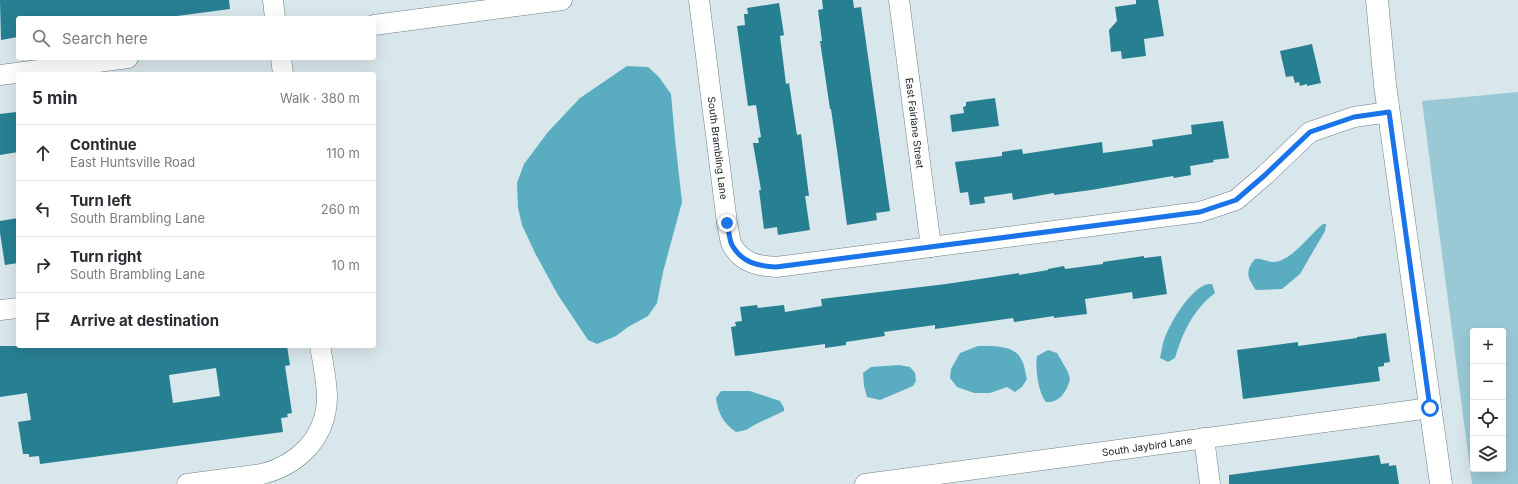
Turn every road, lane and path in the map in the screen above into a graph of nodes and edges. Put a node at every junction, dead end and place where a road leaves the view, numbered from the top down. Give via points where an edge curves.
1 (273, 0) edge
2 (562, 0) edge
3 (699, 0) edge
4 (898, 0) edge
5 (1377, 0) edge
6 (275, 16) edge
7 (376, 25) edge
8 (113, 60) edge
9 (281, 60) edge
10 (23, 72) edge
11 (283, 72) edge
12 (16, 73) edge
13 (0, 75) edge
14 (1389, 112) junction
15 (931, 247) junction
16 (16, 308) edge
17 (0, 310) edge
18 (320, 348) edge
19 (1430, 408) junction
20 (1204, 438) junction
21 (187, 484) edge
22 (865, 484) edge
23 (1210, 484) edge
24 (1441, 484) edge

1 - 6 street
2 - 7 street
3 - 15 street, South Brambling Lane via 727,223 732,245 743,258 758,266 776,267
4 - 15 street, East Fairlane Street
5 - 14 main road
8 - 10 street
9 - 11 street
12 - 13 street
14 - 15 street, South Brambling Lane via 1354,117 1310,132 1236,200 1200,212
14 - 19 main road
16 - 17 street
18 - 21 street via 326,386 325,411 317,434 303,454 284,467 262,474
19 - 20 street, South Jaybird Lane
19 - 24 main road
20 - 22 street, South Jaybird Lane
20 - 23 street

